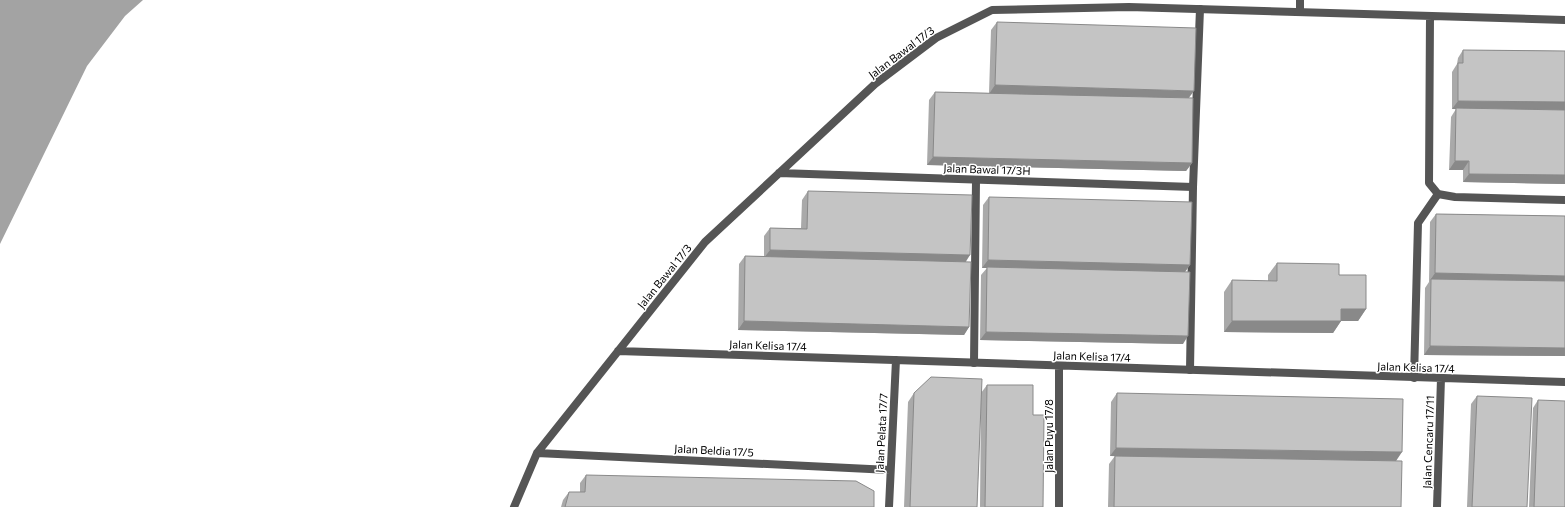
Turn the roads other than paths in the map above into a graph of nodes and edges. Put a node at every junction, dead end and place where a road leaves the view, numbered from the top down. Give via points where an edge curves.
1 (1300, 0) edge
2 (1129, 4) edge
3 (1200, 9) junction
4 (1300, 12) junction
5 (1430, 16) junction
6 (1565, 20) edge
7 (779, 173) junction
8 (976, 180) junction
9 (1193, 188) junction
10 (1438, 194) junction
11 (1565, 200) edge
12 (618, 351) junction
13 (896, 360) junction
14 (974, 363) junction
15 (1060, 366) junction
16 (1190, 370) junction
17 (1414, 378) junction
18 (1441, 378) junction
19 (1565, 382) edge
20 (537, 452) junction
21 (890, 470) junction
22 (514, 507) edge
23 (889, 507) edge
24 (1060, 507) edge
25 (1438, 507) edge

1 - 4 street
2 - 3 street, Jalan Bawal 17/3
2 - 7 street, Jalan Bawal 17/3 via 992,10 936,38 888,75
3 - 4 street, Jalan Bawal 17/3
3 - 9 street
4 - 5 street, Jalan Bawal 17/3
5 - 6 street, Jalan Bawal 17/3
5 - 10 street via 1429,183
7 - 8 street, Jalan Bawal 17/3H
7 - 12 street, Jalan Bawal 17/3 via 704,242
8 - 9 street, Jalan Bawal 17/3H
8 - 14 street
9 - 16 street
10 - 11 street via 1455,197
10 - 17 street via 1418,223
12 - 13 street, Jalan Kelisa 17/4
12 - 20 street, Jalan Bawal 17/3
13 - 14 street, Jalan Kelisa 17/4
13 - 21 street, Jalan Pelata 17/7
14 - 15 street, Jalan Kelisa 17/4
15 - 16 street, Jalan Kelisa 17/4
15 - 24 street, Jalan Puyu 17/8
16 - 17 street, Jalan Kelisa 17/4
17 - 18 street, Jalan Kelisa 17/4
18 - 19 street, Jalan Kelisa 17/4
18 - 25 street, Jalan Cencaru 17/11
20 - 21 street, Jalan Beldia 17/5
20 - 22 street, Jalan Bawal 17/3
21 - 23 street, Jalan Pelata 17/7

